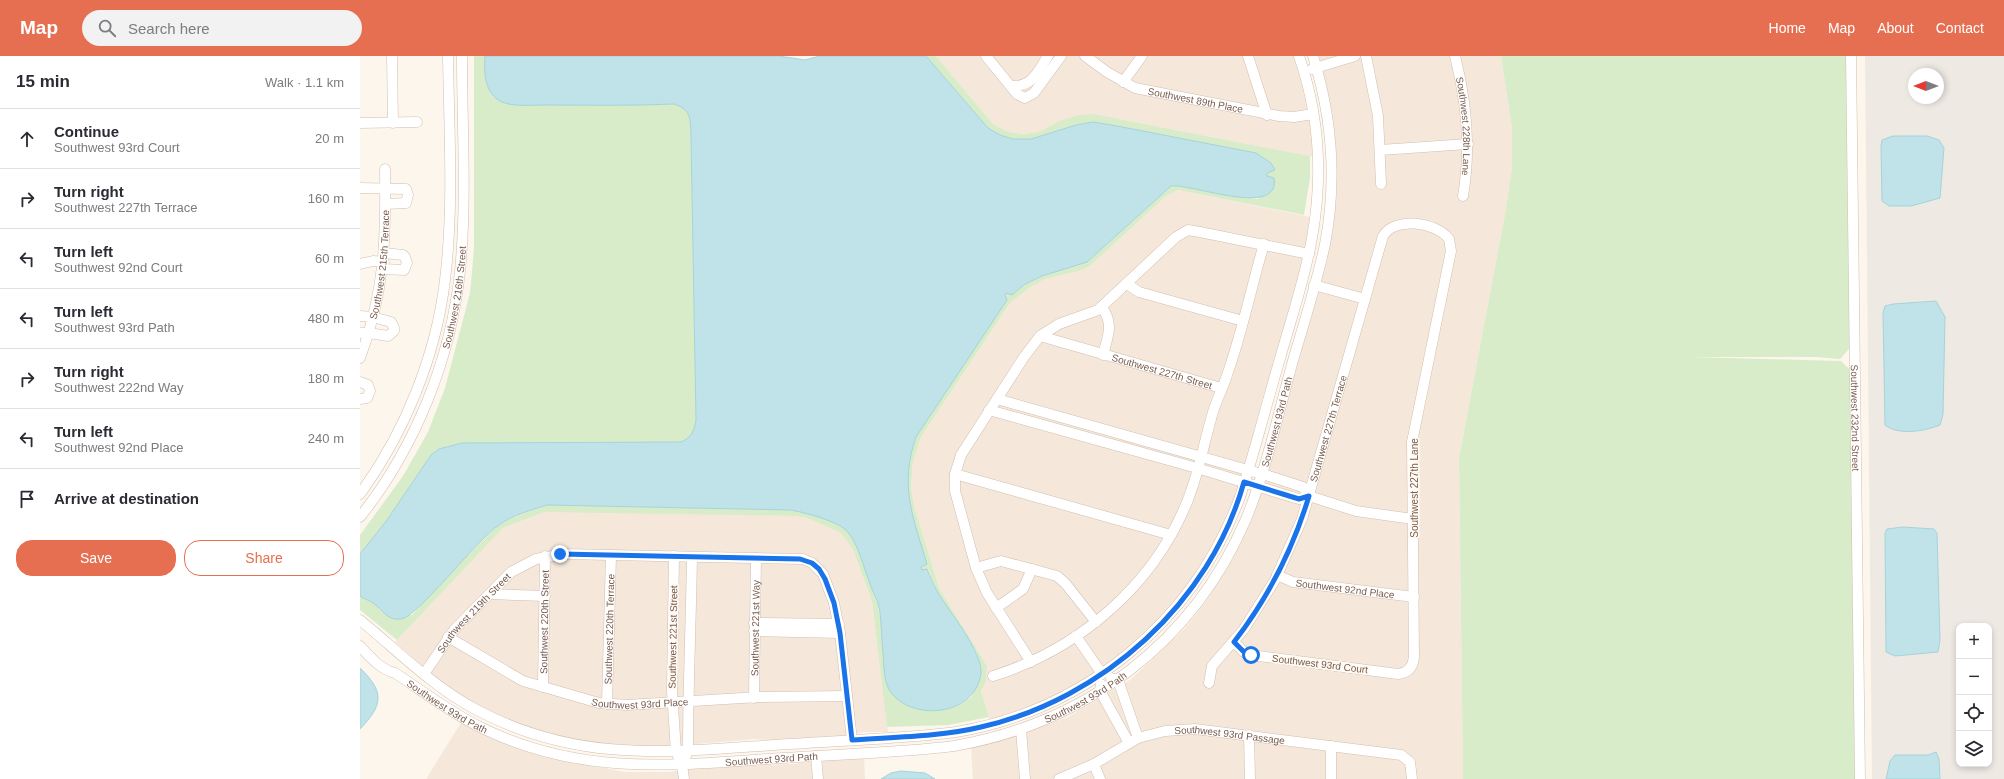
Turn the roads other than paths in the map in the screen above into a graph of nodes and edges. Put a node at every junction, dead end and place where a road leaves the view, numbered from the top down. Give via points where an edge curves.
1 (392, 56) edge
2 (448, 56) edge
3 (462, 56) edge
4 (986, 56) edge
5 (1048, 56) edge
6 (1061, 56) edge
7 (1085, 56) edge
8 (1142, 56) edge
9 (1248, 56) edge
10 (1314, 56) edge
11 (1355, 56) edge
12 (1366, 56) edge
13 (1455, 56) edge
14 (1851, 56) edge
15 (1300, 59) edge
16 (1317, 68) junction
17 (1304, 72) junction
18 (1123, 82) junction
19 (1012, 86) junction
20 (1267, 114) junction
21 (1313, 114) junction
22 (417, 122) dead end
23 (360, 123) edge
24 (393, 123) junction
25 (1468, 144) junction
26 (1380, 150) junction
27 (385, 169) dead end
28 (1382, 184) dead end
29 (360, 188) edge
30 (386, 188) junction
31 (1463, 196) dead end
32 (386, 204) junction
33 (1449, 239) joint
34 (1264, 244) junction
35 (1309, 254) junction
36 (384, 262) junction
37 (360, 264) edge
38 (1126, 284) junction
39 (1314, 285) junction
40 (1365, 299) junction
41 (1102, 307) junction
42 (360, 316) edge
43 (373, 317) junction
44 (1243, 321) junction
45 (364, 333) edge
46 (1040, 336) junction
47 (1103, 355) junction
48 (360, 358) edge
49 (360, 382) edge
50 (1221, 388) junction
51 (360, 399) edge
52 (997, 399) junction
53 (989, 410) junction
54 (1201, 456) junction
55 (1197, 468) junction
56 (1248, 470) junction
57 (955, 474) junction
58 (1261, 474) junction
59 (1244, 482) junction
60 (1258, 486) junction
61 (360, 494) edge
62 (1309, 496) junction
63 (360, 517) edge
64 (1413, 519) junction
65 (1171, 535) junction
66 (611, 554) junction
67 (545, 556) junction
68 (674, 556) junction
69 (692, 557) junction
70 (756, 558) junction
71 (976, 568) junction
72 (1032, 569) junction
73 (1277, 575) junction
74 (490, 594) junction
75 (545, 596) junction
76 (1414, 598) junction
77 (996, 608) junction
78 (360, 620) edge
79 (1096, 622) junction
80 (754, 627) junction
81 (839, 629) junction
82 (1076, 636) junction
83 (448, 637) junction
84 (1234, 642) junction
85 (360, 646) edge
86 (1031, 662) junction
87 (1410, 668) joint
88 (424, 674) junction
89 (1102, 674) junction
90 (993, 676) dead end
91 (1118, 680) junction
92 (1208, 683) dead end
93 (543, 687) junction
94 (1100, 691) junction
95 (847, 696) junction
96 (433, 698) junction
97 (754, 698) junction
98 (460, 700) junction
99 (673, 702) junction
100 (688, 702) junction
101 (608, 704) junction
102 (1021, 730) junction
103 (1249, 735) junction
104 (852, 740) junction
105 (1134, 741) junction
106 (1331, 746) junction
107 (688, 751) junction
108 (676, 752) junction
109 (816, 756) junction
110 (1094, 764) junction
111 (682, 765) junction
112 (684, 779) edge
113 (818, 779) edge
114 (1024, 779) edge
115 (1059, 779) edge
116 (1100, 779) edge
117 (1250, 779) edge
118 (1331, 779) edge
119 (1412, 779) edge
120 (1860, 779) edge

1 - 24 street
2 - 61 street, Southwest 216th Street via 450,221 438,322 420,380 404,419 380,464
3 - 63 street, Southwest 216th Street via 463,225 460,273 451,324 435,380 413,433 387,479
4 - 19 street
5 - 19 street via 1028,83
6 - 19 street via 1030,97 1020,96
7 - 18 street, Southwest 89th Place
8 - 18 street
9 - 20 street
10 - 15 street
10 - 16 street, Southwest 93rd Path
11 - 16 street
12 - 26 street via 1378,116
13 - 25 street, Southwest 228th Lane via 1464,94
14 - 120 street, Southwest 232nd Street
15 - 17 street, Southwest 93rd Path
16 - 17 street
16 - 39 street, Southwest 93rd Path via 1328,124 1332,182 1327,233
17 - 21 street, Southwest 93rd Path
18 - 20 street, Southwest 89th Place via 1145,90
20 - 21 street, Southwest 89th Place via 1291,117
21 - 35 street, Southwest 93rd Path via 1318,188
22 - 24 street
23 - 24 street
25 - 26 street
25 - 31 street, Southwest 228th Lane
26 - 28 street
27 - 30 street, Southwest 215th Terrace
29 - 30 street
30 - 32 street, Southwest 215th Terrace
30 - 32 street via 403,188 408,195 406,203
32 - 36 street, Southwest 215th Terrace
33 - 40 street, Southwest 227th Terrace via 1442,232 1422,225 1407,223 1393,226 1382,240
33 - 64 street, Southwest 227th Lane via 1451,251 1413,437
34 - 35 street
34 - 38 street via 1186,231 1176,237
34 - 44 street, Southwest 227th Street
35 - 56 street, Southwest 93rd Path
36 - 37 street
36 - 43 street, Southwest 215th Terrace
38 - 41 street
38 - 44 street via 1139,292
39 - 40 street
39 - 58 street, Southwest 93rd Path
40 - 62 street, Southwest 227th Terrace
41 - 46 street via 1091,314 1059,324
41 - 47 street, Southwest 227th Street via 1109,318 1110,326
42 - 43 street
43 - 45 street, Southwest 215th Terrace
43 - 45 street via 391,322 394,331 388,336
44 - 50 street, Southwest 227th Street
45 - 48 street, Southwest 215th Terrace
46 - 47 street, Southwest 227th Street
46 - 52 street
47 - 50 street, Southwest 227th Street
49 - 51 street via 368,385 370,391 368,398
50 - 54 street
52 - 53 street
52 - 54 street
53 - 55 street
53 - 57 street via 961,455
54 - 55 street
54 - 56 street
55 - 59 street
55 - 65 street via 1188,500
56 - 58 street
56 - 59 street, Southwest 93rd Path
57 - 65 street
57 - 71 street via 955,494
58 - 60 street, Southwest 93rd Path
58 - 62 street via 1303,487
59 - 60 street
59 - 89 street, Southwest 93rd Path via 1224,533 1206,567 1188,593 1149,637
60 - 62 street via 1299,499
60 - 91 street, Southwest 93rd Path via 1235,542 1202,596 1182,622 1159,645
62 - 64 street via 1356,511
62 - 73 street, Southwest 227th Terrace
64 - 76 street, Southwest 227th Lane
65 - 79 street via 1155,561 1130,591
66 - 67 street
66 - 68 street
66 - 101 street, Southwest 220th Terrace
67 - 74 street, Southwest 219th Street via 531,560 511,572
67 - 75 street, Southwest 220th Street
68 - 69 street
68 - 99 street, Southwest 221st Street
69 - 70 street
69 - 100 street, Southwest 221st Street
70 - 80 street, Southwest 221st Way
70 - 81 street via 803,559 812,563 825,579 834,603
71 - 72 street via 1001,561
71 - 77 street
72 - 77 street via 1023,589
72 - 79 street via 1062,580
73 - 76 street, Southwest 92nd Place via 1293,582
73 - 84 street, Southwest 227th Terrace
74 - 75 street
74 - 83 street, Southwest 219th Street
75 - 93 street, Southwest 220th Street
76 - 87 street, Southwest 227th Lane via 1414,657
77 - 86 street
78 - 88 street, Southwest 93rd Path via 409,656 412,663
79 - 82 street
80 - 81 street
80 - 97 street, Southwest 221st Way
81 - 95 street
82 - 86 street
82 - 89 street
83 - 88 street, Southwest 219th Street
83 - 93 street, Southwest 93rd Place via 518,678
84 - 87 street, Southwest 93rd Court via 1251,655 1396,674
84 - 92 street, Southwest 227th Terrace via 1211,669
85 - 96 street, Southwest 93rd Path via 389,672 395,673
86 - 90 street
88 - 98 street, Southwest 93rd Path
89 - 91 street
89 - 94 street
89 - 104 street, Southwest 93rd Path via 1048,704 987,725 943,734
91 - 94 street, Southwest 93rd Path
91 - 105 street
93 - 101 street, Southwest 93rd Place
94 - 102 street, Southwest 93rd Path via 1059,714
94 - 105 street
95 - 97 street, Southwest 93rd Place
95 - 104 street
96 - 98 street via 439,696
96 - 111 street, Southwest 93rd Path via 493,733 554,754 618,765
97 - 100 street, Southwest 93rd Place
98 - 108 street, Southwest 93rd Path via 511,726 573,745 624,752
99 - 100 street, Southwest 93rd Place
99 - 101 street, Southwest 93rd Place
99 - 108 street, Southwest 221st Street
100 - 107 street, Southwest 221st Street
102 - 109 street, Southwest 93rd Path via 948,747
102 - 114 street
103 - 105 street, Southwest 93rd Passage via 1187,729 1165,731
103 - 106 street, Southwest 93rd Passage
103 - 117 street
104 - 107 street, Southwest 93rd Path
105 - 110 street, Southwest 93rd Passage
106 - 118 street
106 - 119 street, Southwest 93rd Passage via 1399,754 1409,761
107 - 108 street, Southwest 93rd Path
107 - 111 street, Southwest 221st Street
108 - 111 street, Southwest 221st Street
109 - 111 street, Southwest 93rd Path
109 - 113 street
110 - 115 street, Southwest 93rd Passage
110 - 116 street
111 - 112 street, Southwest 221st Street

